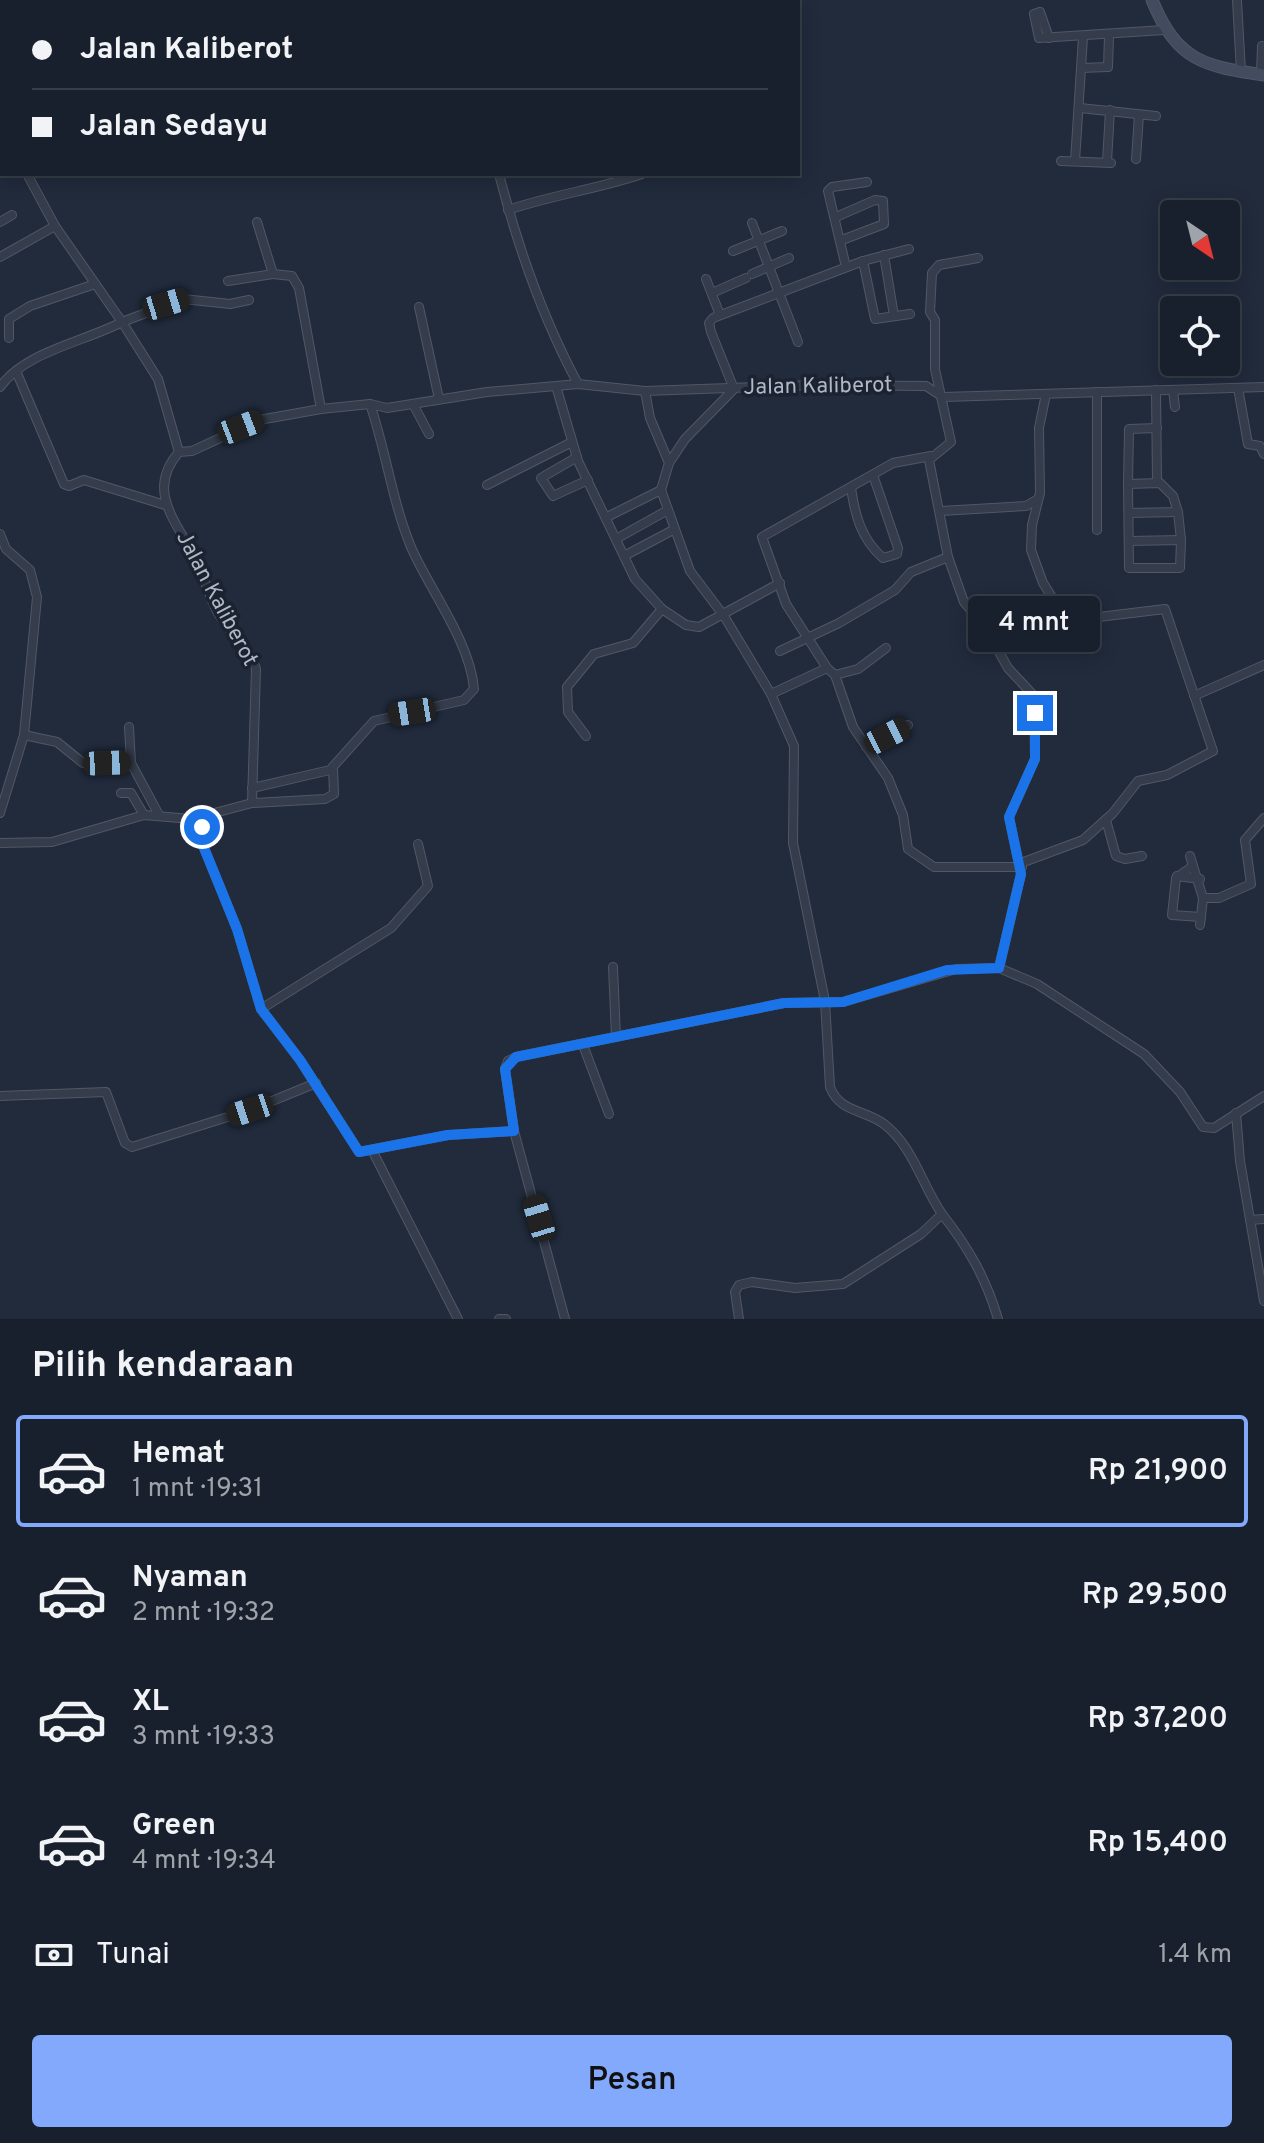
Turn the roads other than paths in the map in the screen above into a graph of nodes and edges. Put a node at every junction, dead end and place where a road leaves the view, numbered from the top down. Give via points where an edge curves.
1 (1152, 0) edge
2 (1237, 0) edge
3 (1164, 30) junction
4 (1109, 36) junction
5 (1083, 37) junction
6 (1049, 38) dead end
7 (1262, 46) edge
8 (1081, 68) junction
9 (1241, 72) junction
10 (1262, 75) edge
11 (1080, 108) junction
12 (1110, 110) junction
13 (1139, 115) junction
14 (1156, 116) dead end
15 (1136, 159) dead end
16 (1061, 161) dead end
17 (1075, 161) junction
18 (28, 176) edge
19 (500, 176) edge
20 (636, 176) edge
21 (867, 182) dead end
22 (508, 210) junction
23 (12, 215) dead end
24 (836, 217) junction
25 (0, 222) edge
26 (257, 222) dead end
27 (752, 223) dead end
28 (55, 226) junction
29 (782, 231) dead end
30 (842, 240) junction
31 (759, 241) junction
32 (909, 249) dead end
33 (733, 251) dead end
34 (884, 255) junction
35 (0, 257) edge
36 (789, 258) dead end
37 (978, 258) dead end
38 (863, 261) junction
39 (769, 267) junction
40 (846, 267) junction
41 (273, 274) junction
42 (706, 279) dead end
43 (228, 281) dead end
44 (95, 284) junction
45 (712, 293) junction
46 (778, 293) junction
47 (249, 300) dead end
48 (419, 307) dead end
49 (0, 308) edge
50 (910, 314) dead end
51 (720, 315) junction
52 (894, 316) junction
53 (9, 319) junction
54 (122, 322) junction
55 (9, 338) dead end
56 (798, 342) dead end
57 (16, 371) junction
58 (578, 384) junction
59 (556, 386) junction
60 (0, 387) edge
61 (1264, 387) edge
62 (1238, 388) junction
63 (734, 389) junction
64 (1156, 390) junction
65 (1173, 390) junction
66 (645, 391) junction
67 (1097, 392) junction
68 (1046, 394) junction
69 (943, 397) junction
70 (439, 399) junction
71 (370, 404) junction
72 (413, 404) junction
73 (1175, 407) dead end
74 (321, 409) junction
75 (1157, 428) junction
76 (429, 434) dead end
77 (570, 443) junction
78 (179, 452) junction
79 (1264, 454) edge
80 (931, 456) junction
81 (577, 457) junction
82 (669, 463) junction
83 (873, 475) junction
84 (588, 480) junction
85 (1157, 482) junction
86 (1128, 484) junction
87 (487, 485) dead end
88 (851, 488) junction
89 (661, 490) junction
90 (1038, 499) junction
91 (165, 505) junction
92 (668, 510) junction
93 (941, 511) junction
94 (1178, 512) junction
95 (1129, 513) junction
96 (607, 517) junction
97 (673, 530) junction
98 (1097, 530) dead end
99 (0, 534) edge
100 (616, 539) junction
101 (1181, 540) junction
102 (1129, 541) junction
103 (624, 556) junction
104 (948, 557) junction
105 (780, 583) junction
106 (662, 609) junction
107 (724, 616) junction
108 (1075, 618) junction
109 (985, 627) junction
110 (808, 637) junction
111 (886, 648) dead end
112 (780, 651) dead end
113 (1264, 665) edge
114 (827, 668) junction
115 (835, 675) junction
116 (771, 694) junction
117 (1194, 696) junction
118 (908, 725) dead end
119 (129, 727) dead end
120 (24, 735) junction
121 (586, 736) dead end
122 (866, 747) junction
123 (131, 763) junction
124 (333, 767) junction
125 (252, 788) junction
126 (121, 793) dead end
127 (252, 803) junction
128 (0, 813) edge
129 (144, 815) junction
130 (159, 815) junction
131 (1264, 818) edge
132 (203, 820) junction
133 (1106, 820) junction
134 (0, 843) edge
135 (418, 844) dead end
136 (1142, 856) dead end
137 (1021, 865) junction
138 (1177, 876) junction
139 (1200, 879) junction
140 (1203, 898) junction
141 (613, 967) dead end
142 (999, 968) junction
143 (825, 1001) junction
144 (261, 1009) junction
145 (616, 1037) junction
146 (583, 1045) junction
147 (316, 1083) junction
148 (0, 1096) edge
149 (1264, 1096) edge
150 (1236, 1113) junction
151 (609, 1114) dead end
152 (514, 1131) junction
153 (372, 1150) junction
154 (942, 1214) junction
155 (1264, 1219) edge
156 (1250, 1220) junction
157 (1264, 1301) edge
158 (458, 1319) edge
159 (499, 1319) edge
160 (506, 1319) edge
161 (565, 1319) edge
162 (739, 1319) edge
163 (998, 1319) edge

1 - 3 main road
2 - 9 street
3 - 4 street
3 - 9 main road via 1185,53
4 - 5 street
4 - 8 street via 1108,67
5 - 6 street
5 - 8 street
7 - 10 street
8 - 11 street
9 - 10 main road
11 - 12 street
11 - 17 street
12 - 13 street
12 - 17 street via 1109,162
13 - 14 street
13 - 15 street
16 - 17 street
18 - 28 street
19 - 22 street
20 - 22 street
21 - 24 street via 830,189
22 - 58 street via 553,337
23 - 25 street
24 - 30 street
24 - 30 street via 875,200 886,207 884,224
26 - 41 street
27 - 31 street
28 - 35 street
28 - 44 street
29 - 31 street
30 - 40 street
31 - 33 street
31 - 39 street
32 - 34 street
34 - 38 street
34 - 52 street
36 - 39 street
37 - 69 street via 939,265 932,273 935,369
38 - 40 street
38 - 52 street via 875,319
39 - 45 street
39 - 46 street
40 - 46 street
41 - 43 street
41 - 74 street via 292,276 299,288
42 - 45 street
44 - 53 street via 30,306
44 - 54 street
45 - 51 street
46 - 51 street
46 - 56 street
47 - 54 street via 230,304 183,299
48 - 70 street
49 - 53 street
50 - 52 street
51 - 63 street via 710,327
53 - 55 street
54 - 57 street
54 - 78 street via 158,379
57 - 60 street
57 - 91 street via 64,484 84,480
58 - 59 street, Jalan Kaliberot
58 - 66 street, Jalan Kaliberot
59 - 70 street, Jalan Kaliberot
59 - 77 street
61 - 62 street, Jalan Kaliberot
62 - 65 street, Jalan Kaliberot
62 - 79 street via 1248,444 1260,446
63 - 66 street, Jalan Kaliberot
63 - 69 street, Jalan Kaliberot via 926,386
63 - 82 street
64 - 65 street, Jalan Kaliberot
64 - 67 street, Jalan Kaliberot
64 - 75 street
65 - 73 street
66 - 82 street
67 - 68 street, Jalan Kaliberot
67 - 98 street
68 - 69 street, Jalan Kaliberot
68 - 90 street via 1039,428
69 - 80 street via 951,442
70 - 72 street, Jalan Kaliberot
71 - 72 street, Jalan Kaliberot
71 - 74 street, Jalan Kaliberot
71 - 124 street via 403,527 443,602 474,682 473,694 374,721
72 - 76 street
74 - 78 street, Jalan Kaliberot via 259,420
75 - 85 street
75 - 86 street via 1129,429
77 - 81 street
77 - 87 street
78 - 91 street, Jalan Kaliberot via 166,467
80 - 83 street via 900,460
80 - 93 street
81 - 84 street
81 - 84 street via 541,478 553,496
82 - 89 street
83 - 88 street
83 - 88 street via 897,554 883,558 865,537
84 - 96 street
85 - 86 street
85 - 94 street via 1172,495
86 - 95 street
88 - 105 street via 762,537
89 - 92 street
89 - 96 street
90 - 93 street via 1026,506
90 - 108 street via 1032,525 1034,558 1055,602
91 - 125 street, Jalan Kaliberot via 218,613 254,661
92 - 97 street
92 - 100 street
93 - 104 street
94 - 95 street
94 - 101 street
95 - 102 street
96 - 100 street
97 - 103 street
97 - 107 street via 690,571
99 - 120 street via 36,585
100 - 103 street
101 - 102 street
101 - 102 street via 1180,568 1129,568
103 - 106 street via 636,580
104 - 109 street via 964,602
104 - 110 street via 911,572 895,590
105 - 107 street
105 - 110 street via 786,604
106 - 107 street via 693,628
106 - 121 street via 633,643 594,654 567,687 568,712
107 - 116 street
108 - 109 street
108 - 117 street via 1165,609
109 - 137 street via 1008,668 1034,696 1035,759 1009,817
110 - 112 street
110 - 114 street
111 - 115 street via 858,669
113 - 117 street
114 - 115 street
114 - 116 street
115 - 122 street via 853,727
116 - 143 street via 794,746 793,843
117 - 133 street via 1213,752 1167,775 1138,781
118 - 122 street
119 - 123 street
120 - 123 street via 57,742 83,763
120 - 128 street
122 - 137 street via 888,778 903,815 905,846 922,862 940,868
123 - 130 street
124 - 125 street
124 - 127 street via 334,794 325,799
125 - 127 street, Jalan Kaliberot
126 - 129 street via 131,793
127 - 132 street via 212,811
129 - 130 street
129 - 134 street via 52,842
130 - 132 street
131 - 140 street via 1245,840 1251,884 1219,898
132 - 144 street via 202,843 237,929
133 - 136 street via 1116,856
133 - 137 street via 1083,840
135 - 144 street via 428,886 409,911 391,928
137 - 142 street
138 - 139 street
138 - 139 street via 1192,861
138 - 140 street via 1172,915 1200,921
139 - 140 street
141 - 145 street
142 - 143 street via 947,970 869,997
142 - 150 street via 1037,984 1144,1054 1180,1092 1203,1127 1214,1128
143 - 145 street via 784,1003
143 - 154 street via 835,1100 899,1137
144 - 147 street
145 - 146 street
146 - 151 street
146 - 152 street via 508,1061
147 - 148 street via 132,1147 125,1143 106,1092
147 - 153 street via 352,1144 359,1152
149 - 150 street
150 - 156 street
152 - 153 street via 448,1135
152 - 161 street
153 - 158 street
154 - 162 street via 921,1234 843,1284 739,1285
154 - 163 street via 970,1250
155 - 156 street
156 - 157 street
159 - 160 street

